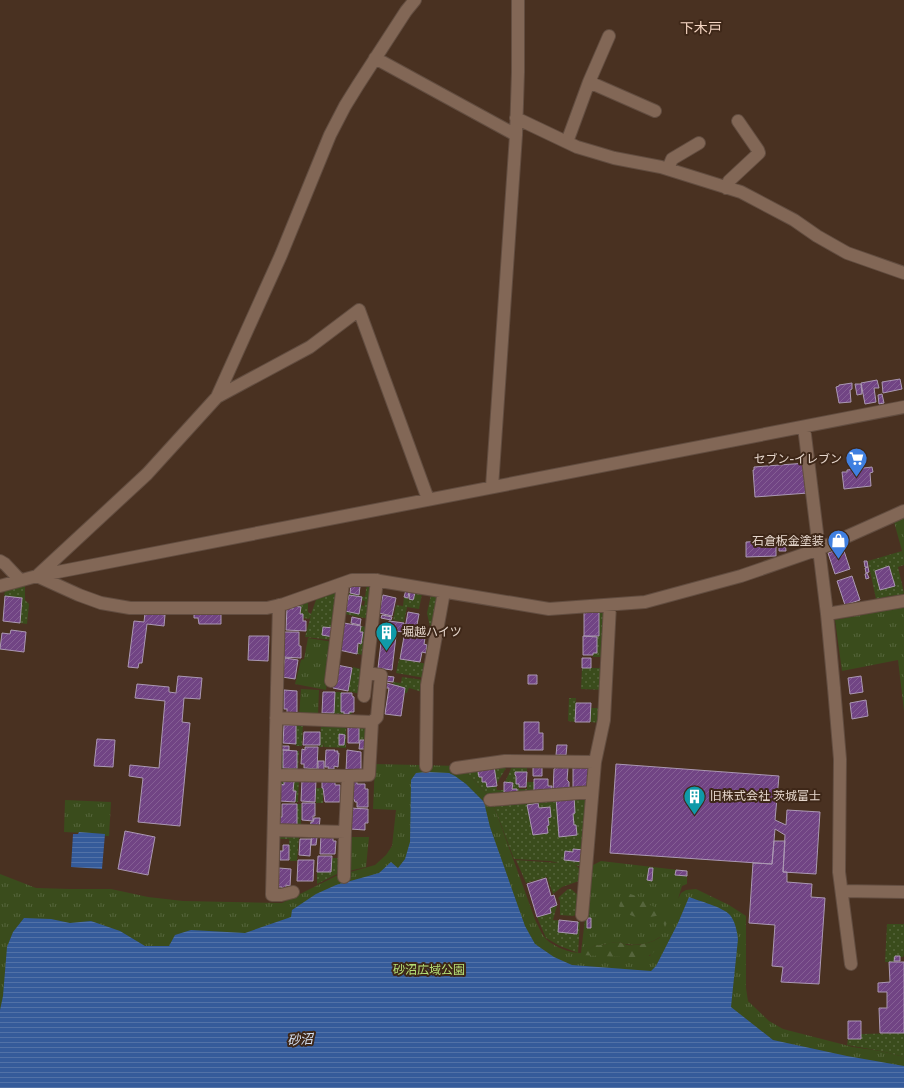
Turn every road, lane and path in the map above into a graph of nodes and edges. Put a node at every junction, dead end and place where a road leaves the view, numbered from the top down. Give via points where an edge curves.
1 (415, 0) edge
2 (518, 0) edge
3 (609, 36) dead end
4 (375, 58) junction
5 (588, 82) junction
6 (655, 111) dead end
7 (516, 118) junction
8 (738, 121) dead end
9 (516, 135) junction
10 (567, 142) junction
11 (700, 143) dead end
12 (668, 169) junction
13 (726, 188) junction
14 (904, 273) edge
15 (217, 397) junction
16 (904, 407) edge
17 (804, 427) junction
18 (492, 486) junction
19 (428, 499) junction
20 (904, 511) edge
21 (819, 549) junction
22 (0, 561) edge
23 (37, 576) junction
24 (20, 580) junction
25 (377, 580) junction
26 (343, 584) junction
27 (0, 586) edge
28 (444, 592) junction
29 (904, 601) edge
30 (279, 605) junction
31 (610, 605) junction
32 (827, 614) junction
33 (367, 673) junction
34 (331, 681) dead end
35 (364, 696) dead end
36 (276, 718) junction
37 (372, 722) junction
38 (595, 762) junction
39 (426, 766) dead end
40 (456, 768) dead end
41 (275, 775) junction
42 (348, 776) junction
43 (592, 792) junction
44 (490, 800) dead end
45 (274, 830) junction
46 (345, 832) junction
47 (344, 877) dead end
48 (842, 890) junction
49 (293, 892) dead end
50 (904, 892) edge
51 (582, 915) dead end
52 (851, 964) dead end

1 - 4 street
2 - 7 street
3 - 5 street
4 - 9 street
4 - 15 street via 330,135 282,255
5 - 6 street
5 - 10 street
7 - 9 street
7 - 10 street
8 - 13 street via 759,153 729,181
9 - 18 street
10 - 12 street via 614,158
11 - 12 street via 672,159
12 - 13 street
13 - 14 street via 741,192 847,253
15 - 19 street via 310,347 359,310
15 - 23 street via 147,474
16 - 17 street
17 - 18 street
17 - 21 street
18 - 19 street
19 - 23 street
20 - 21 street
21 - 31 street via 741,576 645,602
21 - 32 street
22 - 24 street
23 - 24 street
23 - 30 street via 101,603 130,608 267,608
24 - 27 street
25 - 26 street via 352,580
25 - 28 street
25 - 33 street
26 - 30 street
26 - 34 street
28 - 31 street via 549,609
28 - 39 street via 427,685
29 - 32 street
30 - 36 street
31 - 38 street via 604,720
32 - 48 street via 840,759 839,872
33 - 35 street
33 - 37 street via 381,675 377,717
36 - 37 street
36 - 41 street
37 - 42 street via 369,775
38 - 40 street via 505,761
38 - 43 street
41 - 42 street
41 - 45 street
42 - 46 street
43 - 44 street
43 - 51 street
45 - 46 street
45 - 49 street via 272,898
46 - 47 street
48 - 50 street
48 - 52 street

